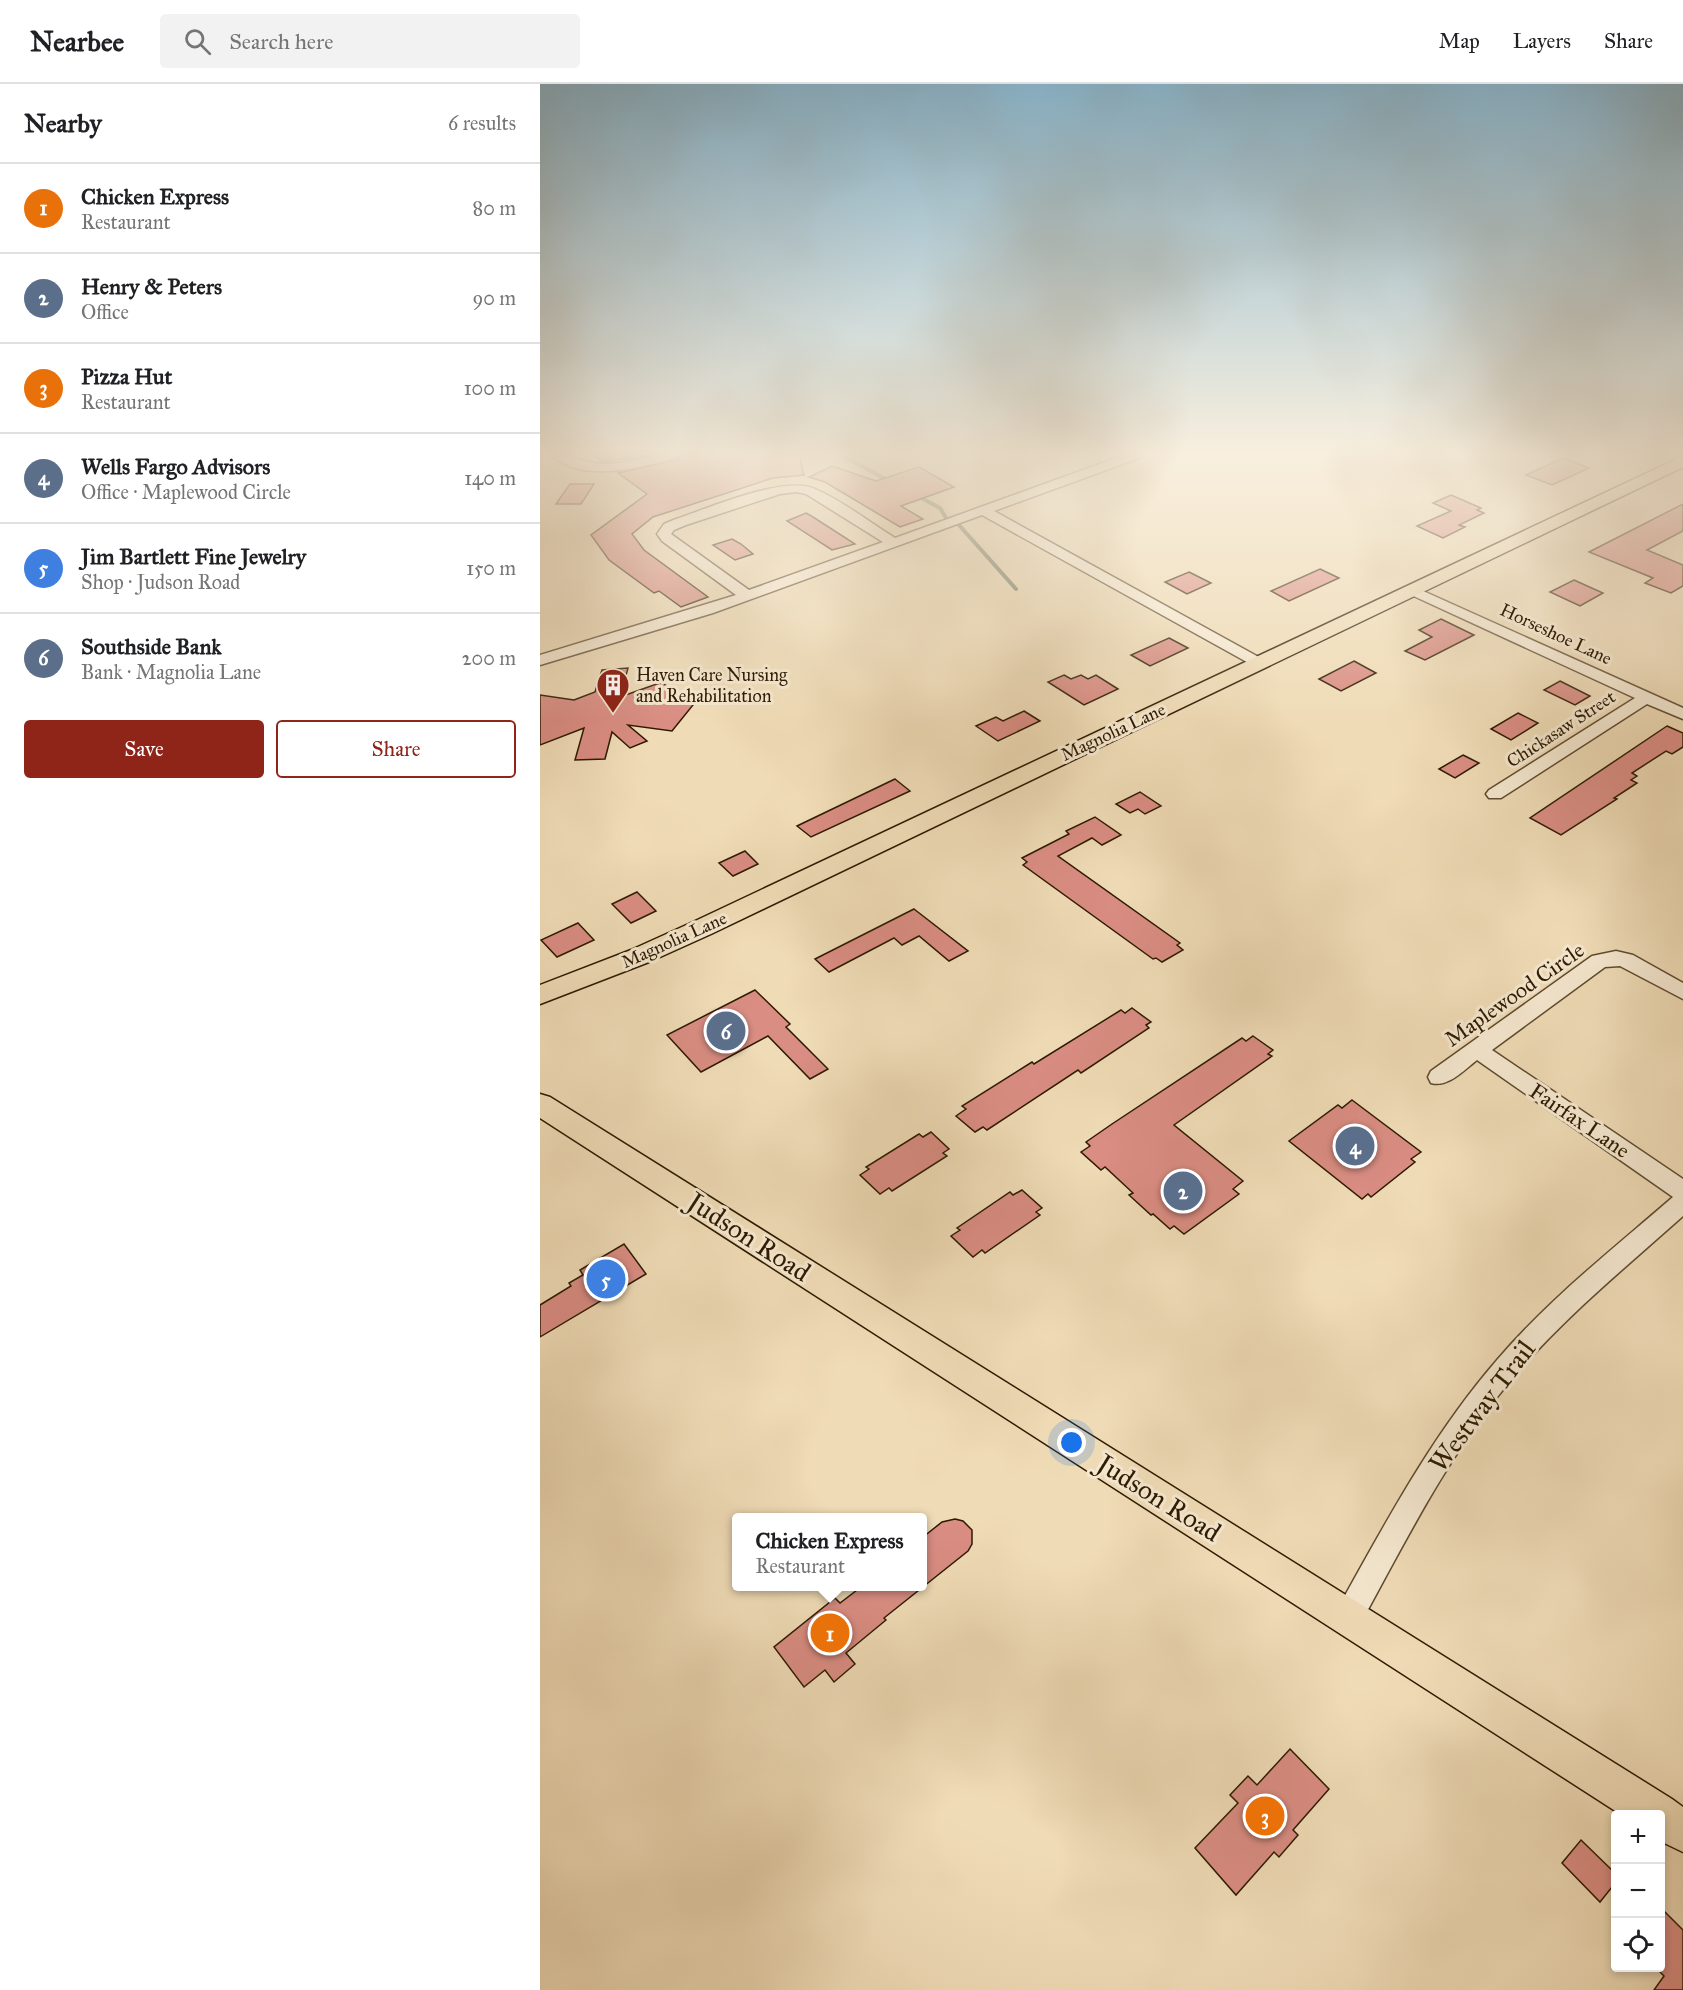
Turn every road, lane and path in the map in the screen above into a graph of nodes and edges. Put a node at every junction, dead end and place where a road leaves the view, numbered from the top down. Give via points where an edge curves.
1 (674, 543) edge
2 (894, 543) edge
3 (1042, 543) edge
4 (1511, 543) edge
5 (1412, 590) junction
6 (747, 597) junction
7 (540, 660) edge
8 (1259, 663) junction
9 (1647, 697) junction
10 (1683, 714) edge
11 (1495, 794) dead end
12 (1680, 987) edge
13 (540, 995) edge
14 (1477, 1050) junction
15 (1439, 1077) dead end
16 (540, 1104) edge
17 (1683, 1191) edge
18 (1683, 1202) edge
19 (1348, 1618) junction
20 (1650, 1810) edge
21 (1665, 1820) edge
22 (1683, 1831) edge

1 - 6 street
2 - 6 street
3 - 8 street
4 - 5 main road, Magnolia Lane
5 - 8 main road, Magnolia Lane
5 - 9 street, Horseshoe Lane
6 - 7 street
8 - 13 main road, Magnolia Lane via 702,928
9 - 10 street, Horseshoe Lane
9 - 11 street, Chickasaw Street
12 - 14 street, Maplewood Circle via 1626,960 1608,958
14 - 15 street, Maplewood Circle
14 - 17 street, Fairfax Lane
16 - 19 main road, Judson Road
18 - 19 street, Westway Trail via 1537,1333 1487,1390 1439,1457
19 - 20 main road, Judson Road
21 - 22 main road, Judson Road

